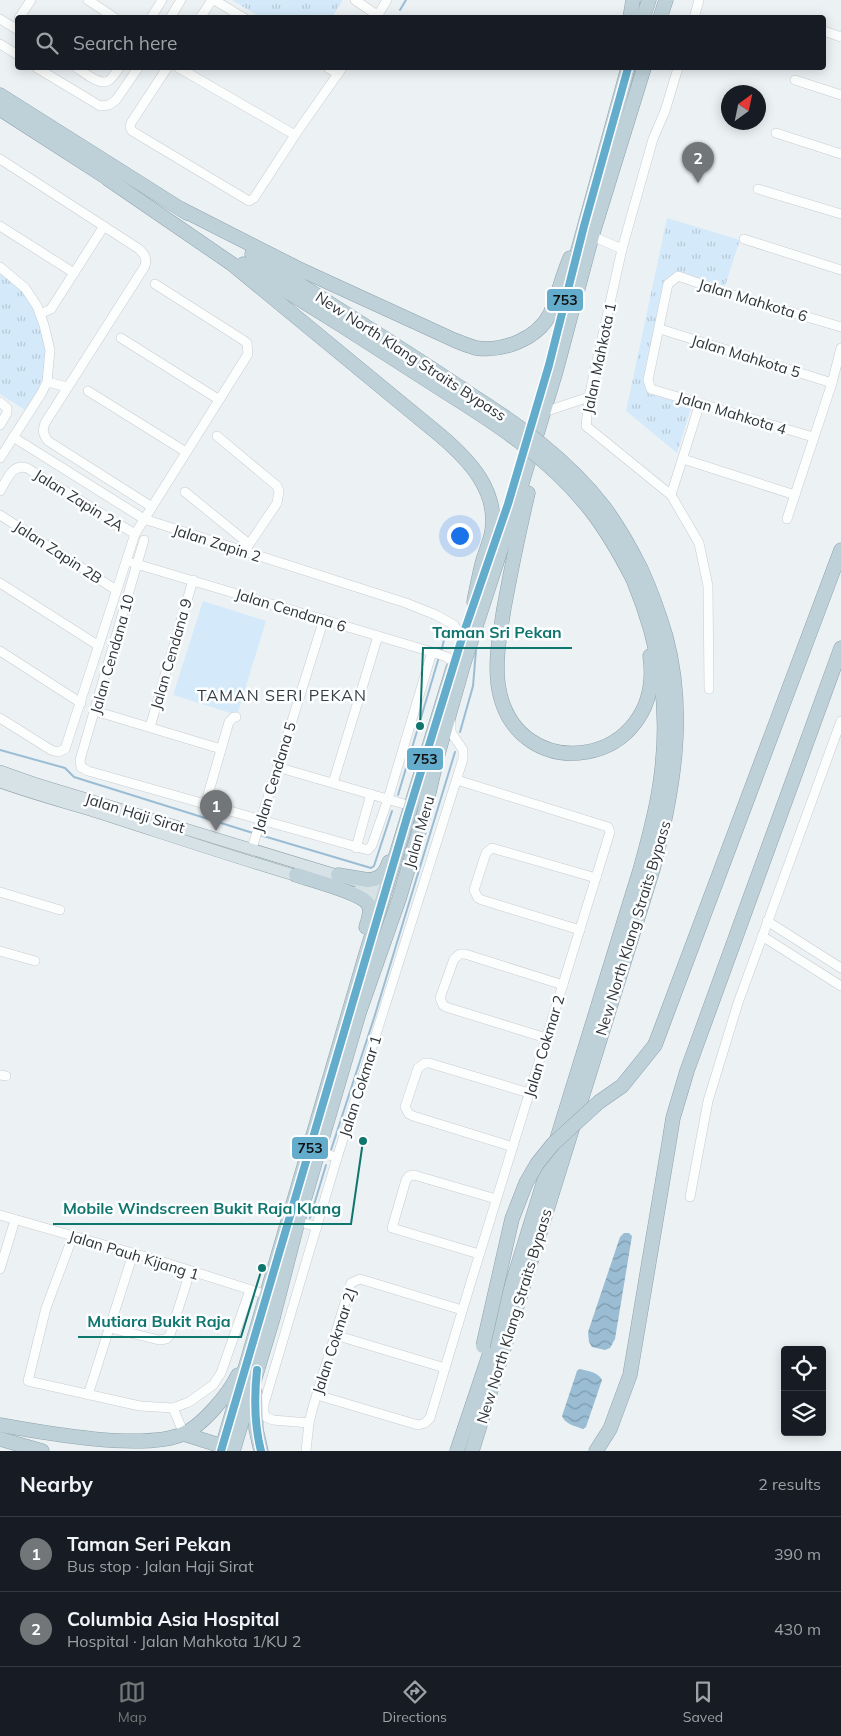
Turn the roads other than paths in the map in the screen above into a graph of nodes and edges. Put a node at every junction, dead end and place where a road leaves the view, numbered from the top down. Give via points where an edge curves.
1 (31, 0) edge
2 (88, 0) edge
3 (162, 0) edge
4 (181, 0) edge
5 (213, 0) edge
6 (355, 0) edge
7 (387, 0) edge
8 (633, 0) edge
9 (649, 0) edge
10 (666, 0) edge
11 (699, 0) edge
12 (22, 15) edge
13 (111, 15) edge
14 (153, 15) edge
15 (172, 15) edge
16 (202, 15) edge
17 (239, 15) edge
18 (375, 15) edge
19 (377, 15) edge
20 (630, 15) edge
21 (644, 15) edge
22 (661, 15) edge
23 (695, 15) edge
24 (0, 19) edge
25 (15, 23) edge
26 (826, 32) edge
27 (841, 37) edge
28 (0, 44) edge
29 (15, 53) edge
30 (40, 70) edge
31 (80, 70) edge
32 (117, 70) edge
33 (137, 70) edge
34 (166, 70) edge
35 (182, 70) edge
36 (622, 70) edge
37 (627, 70) edge
38 (643, 70) edge
39 (677, 70) edge
40 (340, 71) edge
41 (795, 80) dead end
42 (620, 90) junction
43 (0, 95) edge
44 (841, 95) edge
45 (0, 109) edge
46 (776, 133) dead end
47 (295, 135) junction
48 (841, 154) edge
49 (0, 159) edge
50 (108, 179) junction
51 (758, 189) dead end
52 (180, 209) junction
53 (841, 214) edge
54 (0, 226) edge
55 (104, 226) junction
56 (588, 231) junction
57 (744, 239) dead end
58 (622, 249) junction
59 (0, 268) edge
60 (841, 270) edge
61 (74, 273) junction
62 (155, 284) dead end
63 (40, 314) junction
64 (346, 321) junction
65 (841, 327) edge
66 (660, 329) junction
67 (121, 338) dead end
68 (841, 348) edge
69 (556, 371) junction
70 (47, 382) junction
71 (832, 383) junction
72 (68, 387) junction
73 (88, 390) dead end
74 (589, 397) junction
75 (218, 399) junction
76 (0, 402) edge
77 (700, 403) junction
78 (550, 410) junction
79 (0, 425) edge
80 (217, 436) dead end
81 (13, 437) junction
82 (813, 437) junction
83 (186, 452) junction
84 (0, 458) edge
85 (683, 459) junction
86 (0, 491) edge
87 (185, 492) dead end
88 (671, 495) junction
89 (794, 495) junction
90 (152, 507) junction
91 (0, 515) edge
92 (787, 519) dead end
93 (144, 520) junction
94 (134, 534) junction
95 (144, 540) dead end
96 (246, 548) junction
97 (841, 550) edge
98 (126, 561) junction
99 (138, 564) junction
100 (637, 574) junction
101 (193, 580) junction
102 (0, 583) edge
103 (116, 590) junction
104 (474, 602) junction
105 (324, 620) junction
106 (378, 636) junction
107 (462, 638) junction
108 (99, 646) junction
109 (841, 648) edge
110 (0, 651) edge
111 (437, 653) junction
112 (458, 665) junction
113 (709, 689) dead end
114 (81, 703) junction
115 (95, 711) junction
116 (236, 717) dead end
117 (0, 718) edge
118 (841, 721) edge
119 (150, 728) junction
120 (459, 743) junction
121 (439, 748) junction
122 (221, 750) junction
123 (278, 766) junction
124 (0, 771) edge
125 (457, 780) junction
126 (0, 782) edge
127 (333, 783) junction
128 (371, 794) junction
129 (388, 799) junction
130 (205, 805) junction
131 (409, 810) junction
132 (259, 824) junction
133 (253, 844) junction
134 (356, 848) junction
135 (296, 875) junction
136 (338, 875) junction
137 (596, 878) junction
138 (0, 892) edge
139 (386, 895) junction
140 (60, 910) dead end
141 (767, 921) junction
142 (580, 930) junction
143 (762, 936) junction
144 (0, 951) edge
145 (35, 962) dead end
146 (841, 968) edge
147 (563, 985) junction
148 (841, 986) edge
149 (359, 1014) junction
150 (346, 1021) junction
151 (546, 1038) junction
152 (529, 1093) junction
153 (512, 1147) junction
154 (319, 1151) junction
155 (337, 1158) junction
156 (690, 1197) dead end
157 (496, 1199) junction
158 (0, 1215) edge
159 (15, 1220) junction
160 (298, 1221) junction
161 (318, 1227) junction
162 (74, 1236) junction
163 (133, 1254) junction
164 (479, 1254) junction
165 (0, 1269) edge
166 (190, 1272) junction
167 (250, 1290) junction
168 (267, 1295) junction
169 (462, 1310) junction
170 (110, 1328) junction
171 (335, 1335) junction
172 (253, 1343) junction
173 (445, 1368) junction
174 (257, 1370) junction
175 (317, 1394) junction
176 (88, 1395) junction
177 (472, 1403) junction
178 (173, 1408) junction
179 (309, 1423) junction
180 (0, 1425) edge
181 (184, 1434) junction
182 (0, 1439) edge
183 (0, 1446) edge
184 (230, 1450) edge
185 (12, 1451) edge
186 (42, 1451) edge
187 (262, 1451) edge
188 (306, 1451) edge
189 (457, 1451) edge
190 (472, 1451) edge
191 (596, 1451) edge

1 - 12 street
2 - 13 street
3 - 14 street
4 - 15 street
5 - 16 street
5 - 17 street
6 - 18 street
7 - 19 street
8 - 20 highway
9 - 21 highway
10 - 22 highway
11 - 23 street
24 - 25 street
26 - 27 street
28 - 29 street
30 - 33 street via 100,106 116,100
31 - 32 street via 106,82
34 - 47 street via 131,122 131,129 249,201
35 - 47 street
36 - 42 highway
37 - 42 highway, Jalan Meru
38 - 56 highway, Jalan Meru
39 - 58 street, Jalan Mahkota 1 via 665,111 652,139
40 - 47 street
41 - 44 street
42 - 56 highway, Jalan Meru
43 - 52 highway, New North Klang Straits Bypass
45 - 50 highway, New North Klang Straits Bypass
46 - 48 street
49 - 55 street
50 - 64 highway, New North Klang Straits Bypass
50 - 104 highway via 232,264 473,466 489,498 492,530
51 - 53 street
52 - 56 highway via 297,268 476,348 502,348 524,340 537,330 549,316 568,262
52 - 64 highway, New North Klang Straits Bypass
54 - 61 street
55 - 61 street
55 - 72 street via 139,249 145,255 146,266
56 - 58 street
56 - 69 highway, Jalan Meru
56 - 104 highway, Jalan Meru via 508,504
57 - 60 street
58 - 74 street, Jalan Mahkota 1
59 - 63 street via 25,288
61 - 63 street via 51,309
62 - 75 street via 247,343 248,354
63 - 70 street via 50,350
64 - 100 highway, New North Klang Straits Bypass, bridge via 510,420 557,456 604,507 624,537
65 - 66 street, Jalan Mahkota 6 via 678,276 668,284
66 - 71 street, Jalan Mahkota 5
66 - 77 street, Jalan Mahkota 4 via 648,380 651,389
67 - 75 street
68 - 71 street
69 - 78 highway
69 - 112 highway, Jalan Meru via 515,506
70 - 72 street
70 - 81 street
71 - 82 street
72 - 90 street via 45,423 44,436
73 - 83 street
74 - 78 street
74 - 88 street, Jalan Mahkota 1 via 586,426
75 - 83 street
76 - 79 street via 7,408
77 - 82 street, Jalan Mahkota 4
77 - 85 street
78 - 100 highway via 518,533 497,658 498,684 506,711 514,724 534,742 555,752 597,751 621,737 640,717 649,693 651,660 638,605
80 - 96 street via 279,491 277,503
81 - 84 street
81 - 93 street, Jalan Zapin 2
82 - 89 street
83 - 90 street
85 - 88 street
85 - 89 street
86 - 94 street, Jalan Zapin 2A via 14,469 23,466
87 - 96 street
88 - 113 street via 699,543 708,586
89 - 92 street
90 - 93 street
91 - 103 street, Jalan Zapin 2B
93 - 94 street
93 - 96 street, Jalan Zapin 2
94 - 98 street
95 - 99 street, Jalan Cendana 10
96 - 107 street, Jalan Zapin 2 via 436,615 454,625
97 - 177 highway, bridge via 655,1045 622,1086 599,1102 553,1144 526,1183 512,1219 471,1386
98 - 99 street, Jalan Cendana 6
98 - 103 street
99 - 101 street, Jalan Cendana 6
99 - 115 street, Jalan Cendana 10
100 - 177 highway, New North Klang Straits Bypass via 662,677 664,748 652,828
100 - 190 highway, New North Klang Straits Bypass via 656,603 674,676 677,712 672,785 653,869
101 - 105 street, Jalan Cendana 6
101 - 119 street, Jalan Cendana 9
102 - 108 street
103 - 108 street
104 - 107 highway, Jalan Meru
105 - 106 street, Jalan Cendana 6
105 - 123 street, Jalan Cendana 5
106 - 111 street, Jalan Cendana 6
106 - 127 street
107 - 112 highway, Jalan Meru
108 - 114 street
109 - 191 highway via 686,1071 673,1118 630,1376 610,1429
110 - 114 street
111 - 112 street, Jalan Cendana 6
111 - 129 street
112 - 120 street, Jalan Cokmar 1 via 450,726
112 - 121 highway, Jalan Meru
112 - 131 highway, Jalan Meru
114 - 117 street via 65,749 58,752
115 - 119 street
115 - 130 street, Jalan Cendana 10 via 80,760 81,767
116 - 122 street via 229,722
118 - 141 street
119 - 122 street
120 - 121 street via 449,739
120 - 125 street, Jalan Cokmar 1 via 463,759
121 - 139 highway via 395,888
121 - 149 highway, Jalan Meru via 432,786 404,881
122 - 130 street
123 - 127 street
123 - 132 street, Jalan Cendana 5
124 - 133 main road, Jalan Haji Sirat
125 - 137 street, Jalan Cokmar 2 via 608,827 610,832
125 - 155 street, Jalan Cokmar 1
126 - 135 main road, Jalan Haji Sirat
127 - 128 street
128 - 129 street
128 - 134 street
129 - 131 street
129 - 134 street via 372,845 368,850
130 - 132 street
131 - 136 highway via 385,873 368,880
131 - 139 highway, Jalan Meru
132 - 133 street, Jalan Cendana 5
132 - 134 street
133 - 136 main road, Jalan Haji Sirat
135 - 139 main road, Jalan Haji Sirat
135 - 150 highway via 359,897 369,905 370,914
136 - 139 main road, Jalan Haji Sirat
137 - 142 street, Jalan Cokmar 2
137 - 142 street via 492,848 486,853 474,890 482,900
138 - 140 street
139 - 149 highway via 390,902
139 - 150 highway, Jalan Meru
141 - 143 street
141 - 146 street
142 - 147 street, Jalan Cokmar 2
143 - 148 street
143 - 156 street via 708,1101
144 - 145 street
147 - 151 street, Jalan Cokmar 2
147 - 151 street via 460,954 454,959 440,998 446,1007
149 - 154 highway, Jalan Meru
150 - 168 highway, Jalan Meru
151 - 152 street, Jalan Cokmar 2
152 - 153 street, Jalan Cokmar 2
152 - 153 street via 425,1063 418,1068 405,1107 413,1116
153 - 157 street, Jalan Cokmar 2
154 - 155 street
154 - 160 highway, Jalan Meru
155 - 161 street, Jalan Cokmar 1
157 - 164 street, Jalan Cokmar 2
157 - 164 street via 414,1175 406,1180 392,1228
158 - 159 street, Jalan Pauh Kijang 1
159 - 162 street, Jalan Pauh Kijang 1
159 - 165 street
160 - 161 street
160 - 174 highway, Jalan Meru
161 - 179 street, Jalan Cokmar 1 via 263,1410 265,1416 273,1420
162 - 163 street, Jalan Pauh Kijang 1
162 - 176 street via 46,1308 28,1381
163 - 166 street, Jalan Pauh Kijang 1
163 - 170 street
164 - 169 street, Jalan Cokmar 2
166 - 167 street, Jalan Pauh Kijang 1
166 - 170 street via 166,1339
167 - 168 street, Jalan Pauh Kijang 1
167 - 178 street via 222,1373 201,1395
168 - 172 highway, Jalan Meru
169 - 171 street, Jalan Cokmar 2J via 360,1279 351,1283
169 - 173 street, Jalan Cokmar 2
170 - 176 street
171 - 173 street
171 - 175 street, Jalan Cokmar 2J
172 - 181 highway via 234,1384 218,1405
172 - 184 highway, Jalan Meru
173 - 175 street, Jalan Cokmar 2 via 430,1418 418,1425
174 - 184 highway, Jalan Meru
174 - 187 highway via 255,1412
175 - 179 street, Jalan Cokmar 2J
176 - 178 street via 140,1406
177 - 189 highway, New North Klang Straits Bypass
178 - 181 street
179 - 188 street, Jalan Cokmar 2J
180 - 181 highway via 138,1442
181 - 184 highway
182 - 186 highway
183 - 185 highway

